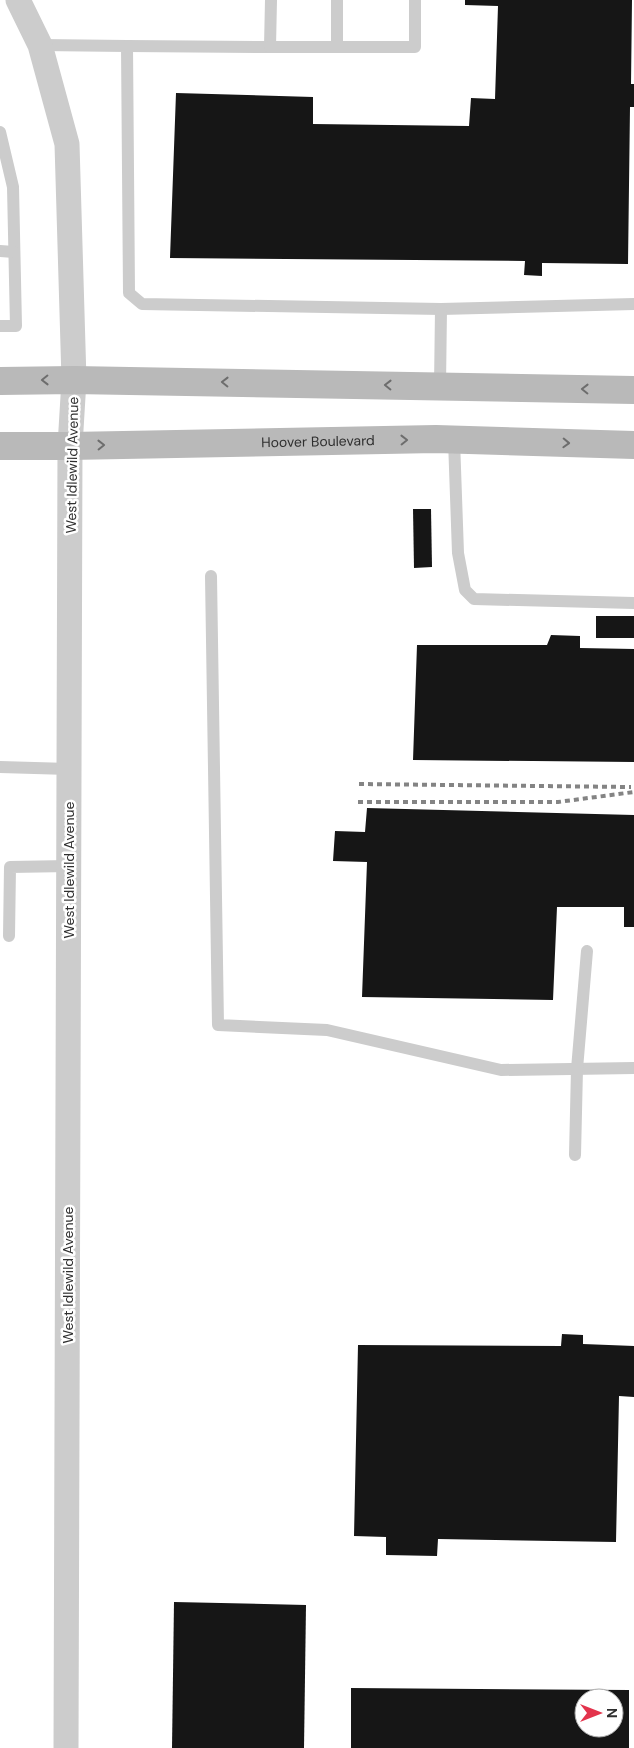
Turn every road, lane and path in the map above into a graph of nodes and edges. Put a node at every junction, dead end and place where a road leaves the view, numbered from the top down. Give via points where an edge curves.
1 (18, 0) edge
2 (271, 0) edge
3 (337, 0) edge
4 (415, 0) edge
5 (40, 45) junction
6 (127, 46) junction
7 (337, 46) junction
8 (270, 47) junction
9 (0, 132) edge
10 (0, 251) edge
11 (14, 252) junction
12 (634, 304) edge
13 (441, 309) junction
14 (0, 326) edge
15 (0, 380) edge
16 (74, 380) junction
17 (440, 386) junction
18 (634, 390) edge
19 (454, 440) junction
20 (634, 445) edge
21 (0, 446) edge
22 (70, 446) junction
23 (210, 576) dead end
24 (634, 603) edge
25 (0, 768) edge
26 (69, 768) junction
27 (69, 866) junction
28 (9, 936) dead end
29 (586, 951) dead end
30 (634, 1068) edge
31 (577, 1069) junction
32 (575, 1155) dead end
33 (66, 1748) edge

1 - 5 street, West Idlewild Avenue
2 - 8 lane
3 - 7 lane
4 - 7 lane via 414,47
5 - 6 lane
5 - 16 street, West Idlewild Avenue via 67,144
6 - 8 lane
6 - 13 lane via 129,293 142,304
7 - 8 lane
9 - 11 lane via 13,187
10 - 11 lane
11 - 14 lane via 16,326
12 - 13 lane
13 - 17 lane
16 -> 15 main road
17 -> 16 main road
16 - 22 street, West Idlewild Avenue
18 -> 17 main road
19 -> 20 main road, Hoover Boulevard
22 -> 19 main road, Hoover Boulevard
19 - 24 lane via 458,553 465,590 474,599
21 - 22 main road, Hoover Boulevard
22 - 26 street, West Idlewild Avenue
23 - 31 lane via 218,1025 328,1030 501,1070
25 - 26 lane
26 - 27 street, West Idlewild Avenue
27 - 28 lane via 10,867
27 - 33 street, West Idlewild Avenue
29 - 31 lane
30 - 31 lane
31 - 32 lane

